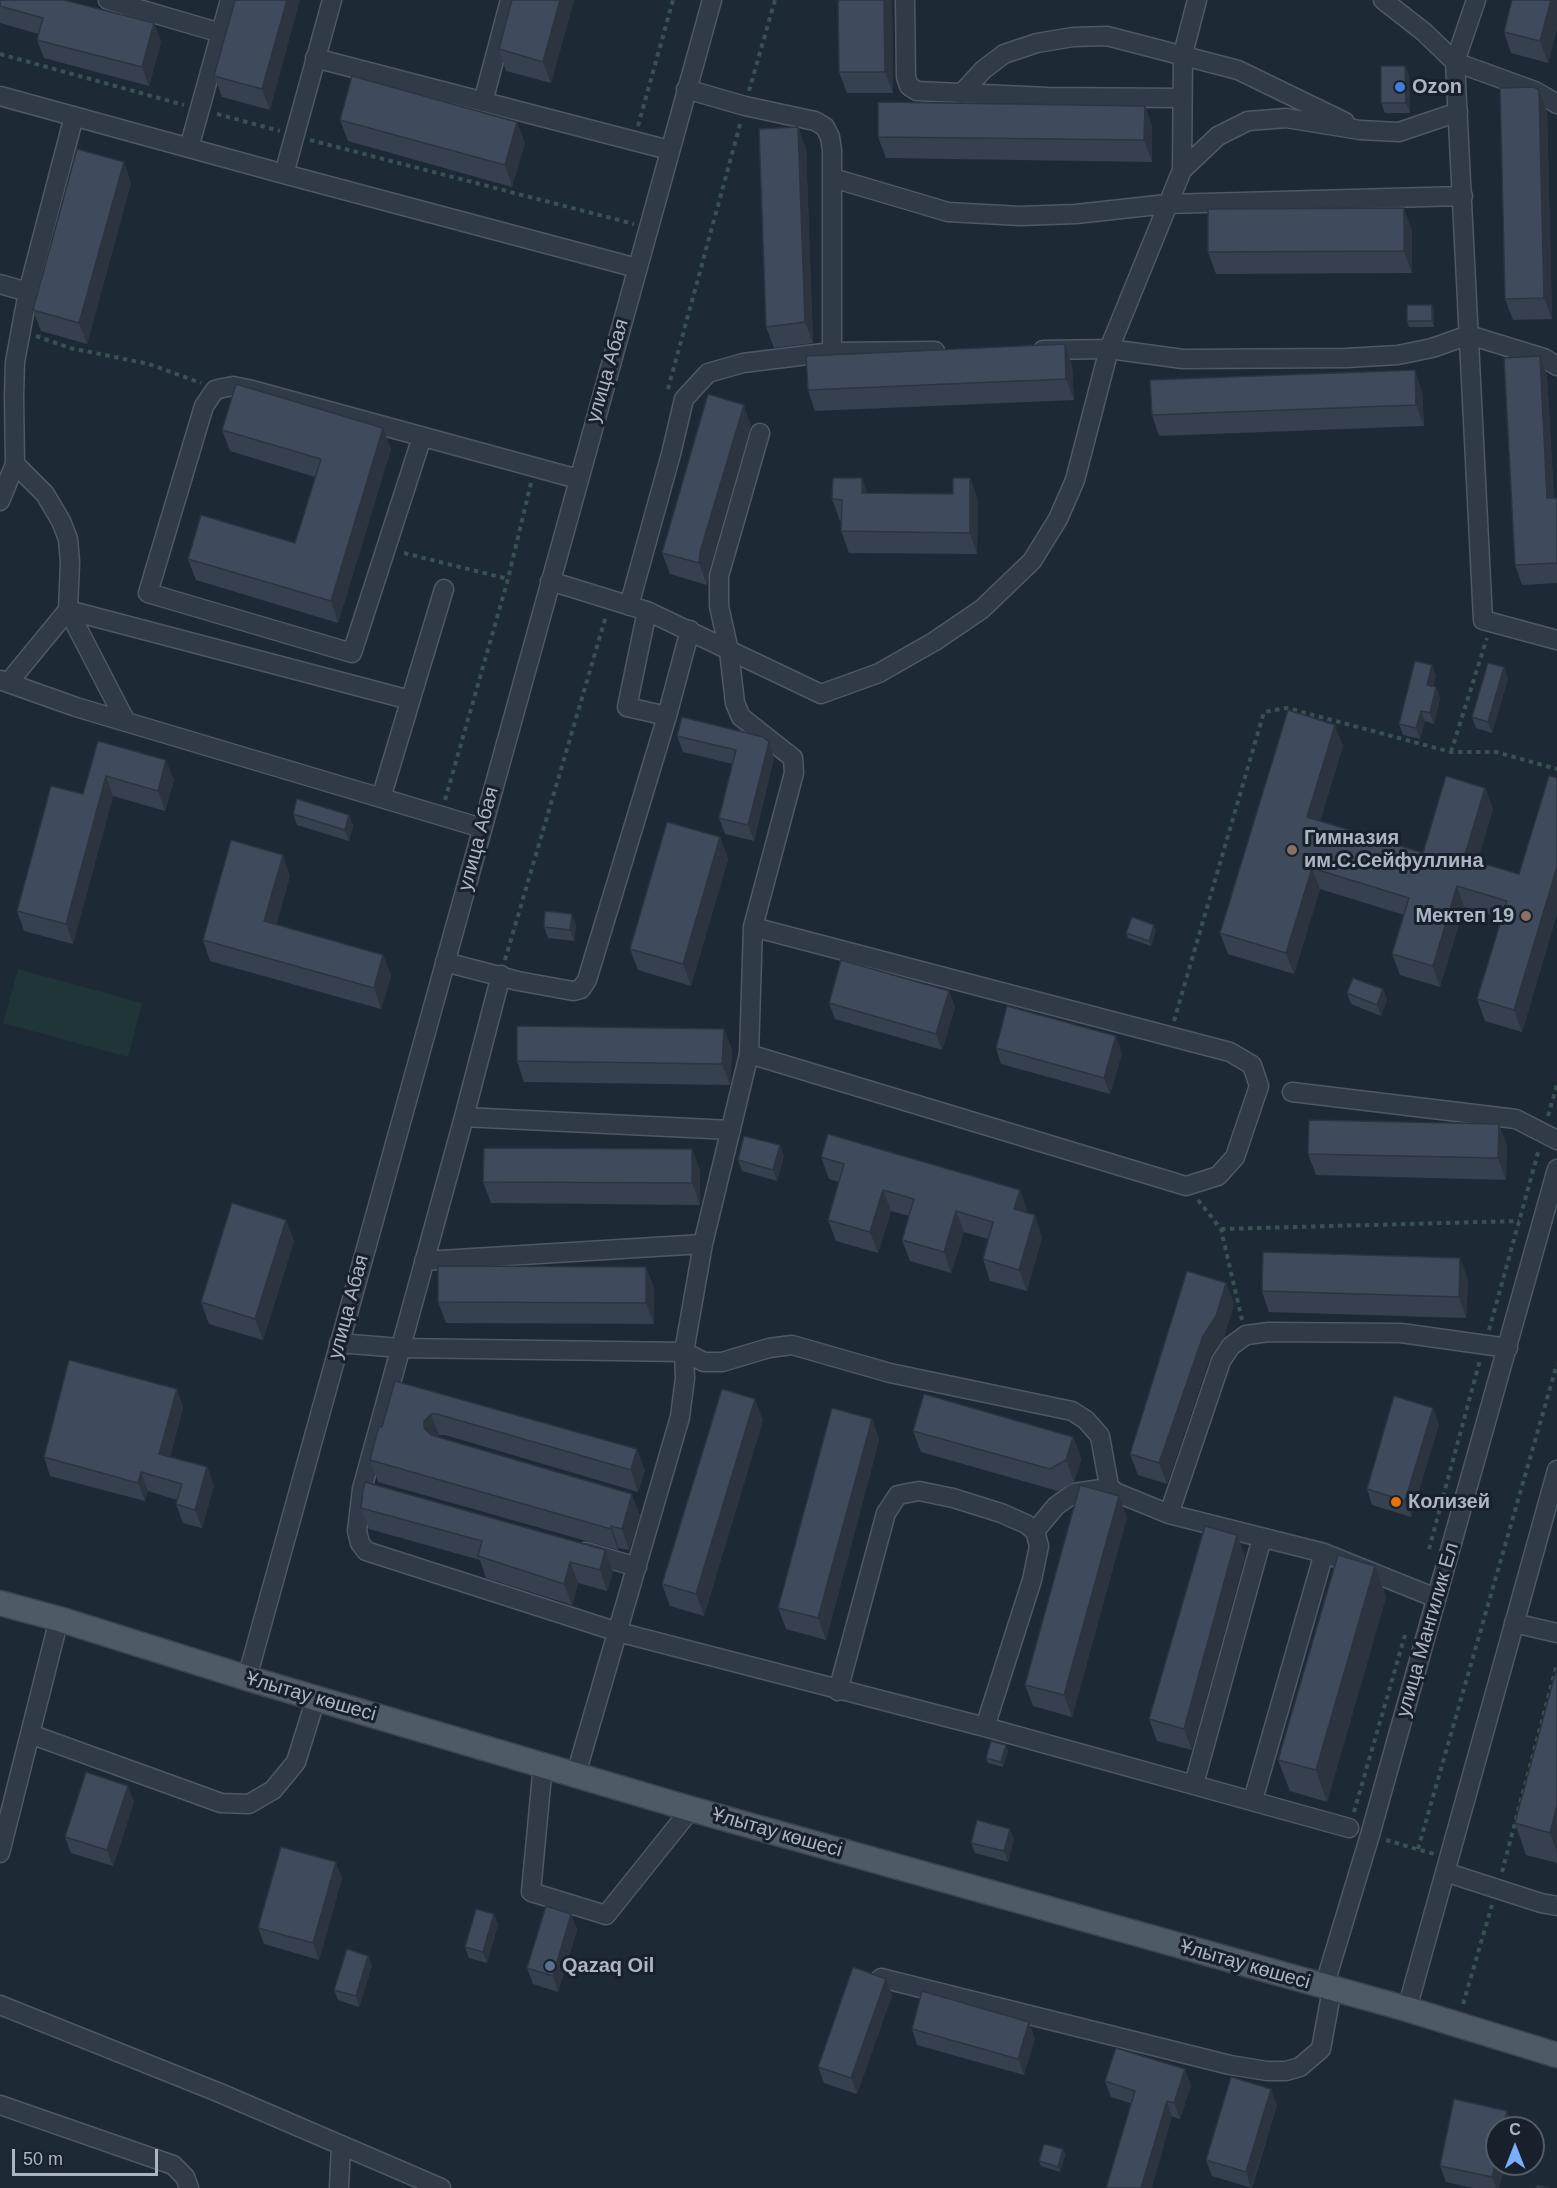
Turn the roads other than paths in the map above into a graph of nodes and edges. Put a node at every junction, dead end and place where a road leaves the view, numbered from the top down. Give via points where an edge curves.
1 (108, 0) edge
2 (230, 0) edge
3 (332, 0) edge
4 (510, 0) edge
5 (712, 0) edge
6 (904, 0) edge
7 (1197, 0) edge
8 (1383, 0) edge
9 (1476, 0) edge
10 (221, 33) junction
11 (1183, 54) junction
12 (315, 58) junction
13 (1455, 62) junction
14 (686, 89) junction
15 (961, 94) junction
16 (0, 96) edge
17 (1182, 98) junction
18 (483, 102) junction
19 (1557, 105) edge
20 (1458, 112) junction
21 (74, 116) junction
22 (1360, 130) junction
23 (189, 148) junction
24 (669, 150) junction
25 (1182, 170) junction
26 (284, 174) junction
27 (833, 178) junction
28 (1462, 196) junction
29 (1167, 204) junction
30 (637, 268) junction
31 (0, 284) edge
32 (28, 292) junction
33 (1469, 335) junction
34 (1109, 349) junction
35 (1028, 350) edge
36 (947, 351) edge
37 (832, 352) junction
38 (1557, 366) edge
39 (760, 433) dead end
40 (422, 436) junction
41 (15, 464) junction
42 (578, 479) junction
43 (0, 501) edge
44 (550, 581) junction
45 (444, 589) dead end
46 (629, 606) junction
47 (68, 610) junction
48 (647, 611) junction
49 (690, 630) junction
50 (1557, 640) edge
51 (729, 651) junction
52 (4, 682) edge
53 (410, 700) junction
54 (667, 716) junction
55 (126, 722) junction
56 (381, 798) junction
57 (482, 828) junction
58 (753, 927) junction
59 (445, 962) junction
60 (501, 975) junction
61 (749, 1054) junction
62 (1292, 1092) dead end
63 (464, 1117) junction
64 (731, 1130) junction
65 (1550, 1136) edge
66 (1557, 1169) edge
67 (704, 1244) junction
68 (424, 1261) junction
69 (339, 1344) junction
70 (400, 1348) junction
71 (1508, 1348) junction
72 (684, 1352) junction
73 (1557, 1470) edge
74 (1110, 1488) junction
75 (632, 1502) edge
76 (654, 1508) junction
77 (1169, 1514) junction
78 (1035, 1531) junction
79 (1262, 1538) junction
80 (568, 1547) edge
81 (1324, 1553) junction
82 (637, 1567) junction
83 (1436, 1598) junction
84 (0, 1603) edge
85 (59, 1619) junction
86 (1514, 1623) junction
87 (618, 1632) junction
88 (1557, 1633) edge
89 (247, 1678) junction
90 (838, 1691) junction
91 (316, 1698) junction
92 (985, 1727) junction
93 (30, 1734) junction
94 (543, 1764) junction
95 (576, 1774) junction
96 (1194, 1784) junction
97 (1253, 1800) junction
98 (692, 1809) junction
99 (1349, 1828) road end
100 (0, 1853) edge
101 (1447, 1865) junction
102 (1557, 1906) edge
103 (881, 1978) edge
104 (1328, 1988) junction
105 (0, 2005) edge
106 (1407, 2009) junction
107 (1557, 2055) edge
108 (0, 2105) edge
109 (341, 2145) junction
110 (189, 2188) edge
111 (339, 2188) edge
112 (441, 2188) edge

1 - 10 street
2 - 10 street
3 - 12 street
4 - 18 street
5 - 14 street, улица Абая
6 - 15 street via 904,68 909,86 916,91
7 - 11 street
8 - 13 street
9 - 13 street
10 - 23 street
11 - 15 street via 1107,36 1036,43 1004,54
11 - 17 street
11 - 22 street via 1238,70
12 - 18 street
12 - 26 street
13 - 19 street via 1535,91
13 - 20 street
14 - 24 street, улица Абая
14 - 27 street via 815,121 825,127 831,144
15 - 17 street
16 - 21 street
17 - 25 street
18 - 24 street
20 - 22 street via 1399,132
20 - 28 street
21 - 23 street
21 - 32 street
22 - 25 street via 1286,118 1248,121 1218,136
23 - 26 street
24 - 30 street, улица Абая
25 - 29 street
26 - 30 street
27 - 29 street via 948,212 1076,214
27 - 37 street
28 - 29 street
28 - 33 street
29 - 34 street
30 - 42 street, улица Абая
31 - 32 street
32 - 41 street via 15,362
33 - 34 street via 1398,355 1347,358 1183,359
33 - 38 street via 1544,358
33 - 50 street via 1483,620
34 - 35 street
34 - 51 street via 1075,480 1058,519 1032,561 982,609 879,673 821,694
36 - 37 street
37 - 46 street via 743,363 708,373 684,399
39 - 51 street via 719,576 719,606
40 - 40 street via 248,388 215,390 204,406 148,593 352,653
40 - 42 street
41 - 43 street
41 - 47 street via 45,494 68,539
42 - 44 street, улица Абая
44 - 46 street
44 - 57 street, улица Абая
45 - 53 street
46 - 48 street
47 - 52 street
47 - 53 street
47 - 55 street
48 - 49 street
48 - 54 street via 627,707
49 - 51 street
49 - 54 street
51 - 58 street via 735,703 741,717 793,758 794,773
52 - 55 street
53 - 56 street
54 - 60 street via 581,989 573,991
55 - 56 street
56 - 57 street
57 - 59 street, улица Абая
58 - 61 street
58 - 61 street via 1230,1052 1252,1065 1259,1086 1235,1157 1218,1176 1186,1185
59 - 60 street
59 - 69 street, улица Абая
60 - 63 street
61 - 64 street
62 - 65 street via 1516,1119
63 - 64 street
63 - 68 street
64 - 67 street
66 - 71 street, улица Мангилик Ел
67 - 68 street
67 - 72 street
68 - 70 street
69 - 70 street
69 - 89 street, улица Абая
70 - 72 street
70 - 87 street via 357,1531 366,1551
71 - 77 street via 1401,1334 1246,1335 1231,1346 1221,1361
71 - 83 street, улица Мангилик Ел
72 - 74 street via 704,1362 722,1362 792,1345 890,1373 1072,1411 1100,1436
72 - 76 street via 680,1418
73 - 86 street
74 - 77 street
74 - 78 street via 1074,1493 1056,1506
75 - 76 street
76 - 82 street
77 - 79 street
78 - 90 street via 1009,1517 953,1498 919,1491 898,1495 886,1513
78 - 92 street via 1039,1546 1032,1580
79 - 81 street
79 - 96 street
80 - 82 street
81 - 83 street
81 - 97 street
82 - 87 street
83 - 104 street, улица Мангилик Ел
84 - 85 main road, Ұлытау көшесі
85 - 89 main road, Ұлытау көшесі
85 - 93 street
86 - 88 street
86 - 101 street
87 - 90 street
87 - 95 street
89 - 91 main road, Ұлытау көшесі
90 - 92 street
91 - 93 street via 296,1762 273,1790 249,1804 221,1803
91 - 94 main road, Ұлытау көшесі
92 - 96 street
93 - 100 street
94 - 95 main road, Ұлытау көшесі
94 - 98 street via 531,1892 606,1915
95 - 98 main road, Ұлытау көшесі
96 - 97 street
97 - 99 street
98 - 104 main road, Ұлытау көшесі
101 - 102 street via 1497,1889
101 - 106 street
103 - 104 street, улица Мангилик Ел via 1267,2071 1300,2067 1321,2049
104 - 106 main road, Ұлытау көшесі
105 - 109 street
106 - 107 main road, Ұлытау көшесі
108 - 110 street via 173,2166
109 - 111 street
109 - 112 street

